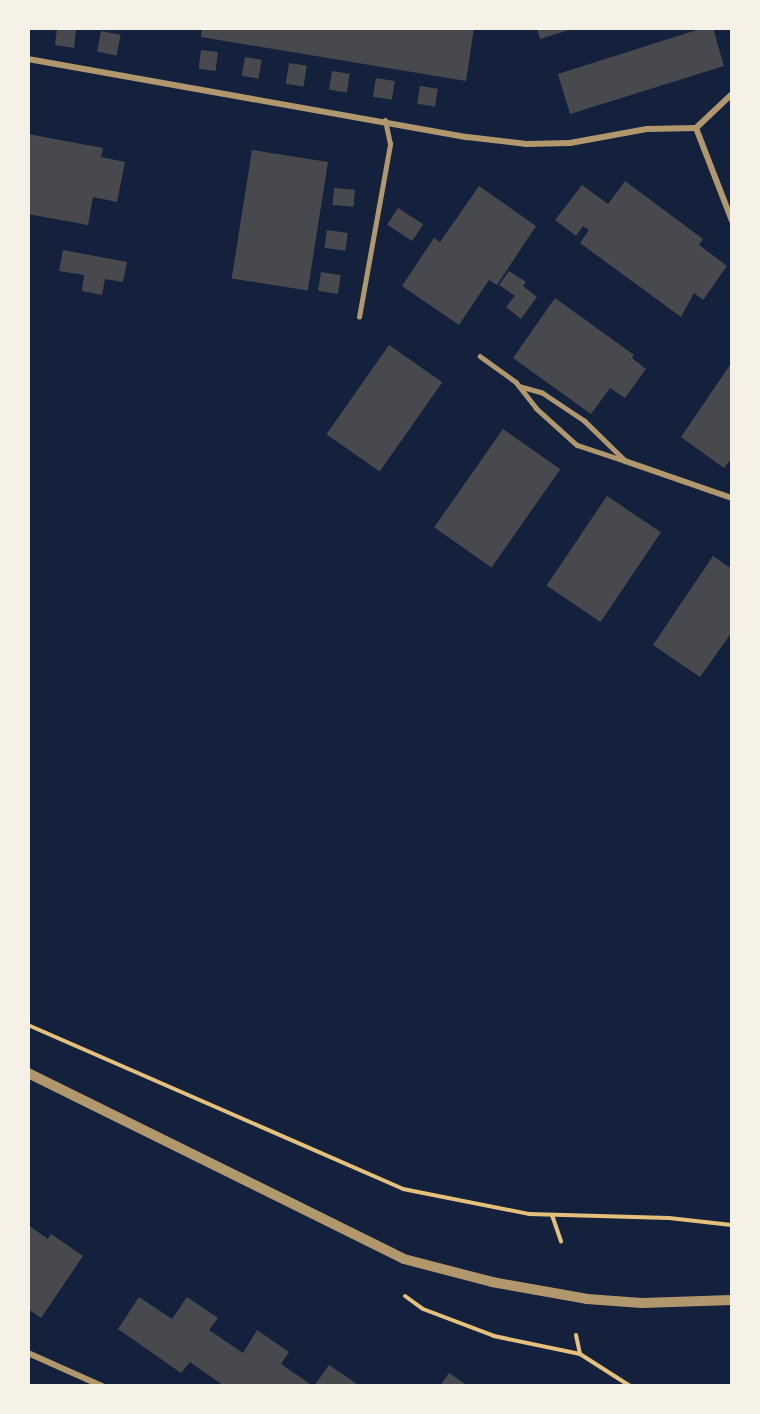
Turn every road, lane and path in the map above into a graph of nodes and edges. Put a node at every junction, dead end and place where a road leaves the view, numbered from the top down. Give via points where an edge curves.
1 (28, 59) edge
2 (732, 93) edge
3 (385, 121) junction
4 (696, 128) junction
5 (732, 221) edge
6 (358, 317) dead end
7 (480, 356) dead end
8 (521, 387) junction
9 (625, 461) junction
10 (732, 498) edge
11 (28, 1025) edge
12 (28, 1073) edge
13 (552, 1215) junction
14 (732, 1226) edge
15 (561, 1240) dead end
16 (405, 1296) dead end
17 (732, 1300) edge
18 (576, 1335) dead end
19 (28, 1353) edge
20 (580, 1354) junction
21 (102, 1386) edge
22 (630, 1386) edge

1 - 3 street
2 - 4 street
3 - 4 street via 527,144 570,143 647,129
3 - 6 lane via 390,144
4 - 5 street
7 - 8 lane
8 - 9 lane via 542,393 584,421
8 - 9 lane via 536,408 577,446
9 - 10 street
11 - 13 path via 403,1189
12 - 17 street via 404,1259 492,1282 587,1299 642,1303
13 - 14 path via 669,1218
13 - 15 path
16 - 20 path via 423,1310 484,1333
18 - 20 path
19 - 21 street
20 - 22 path

